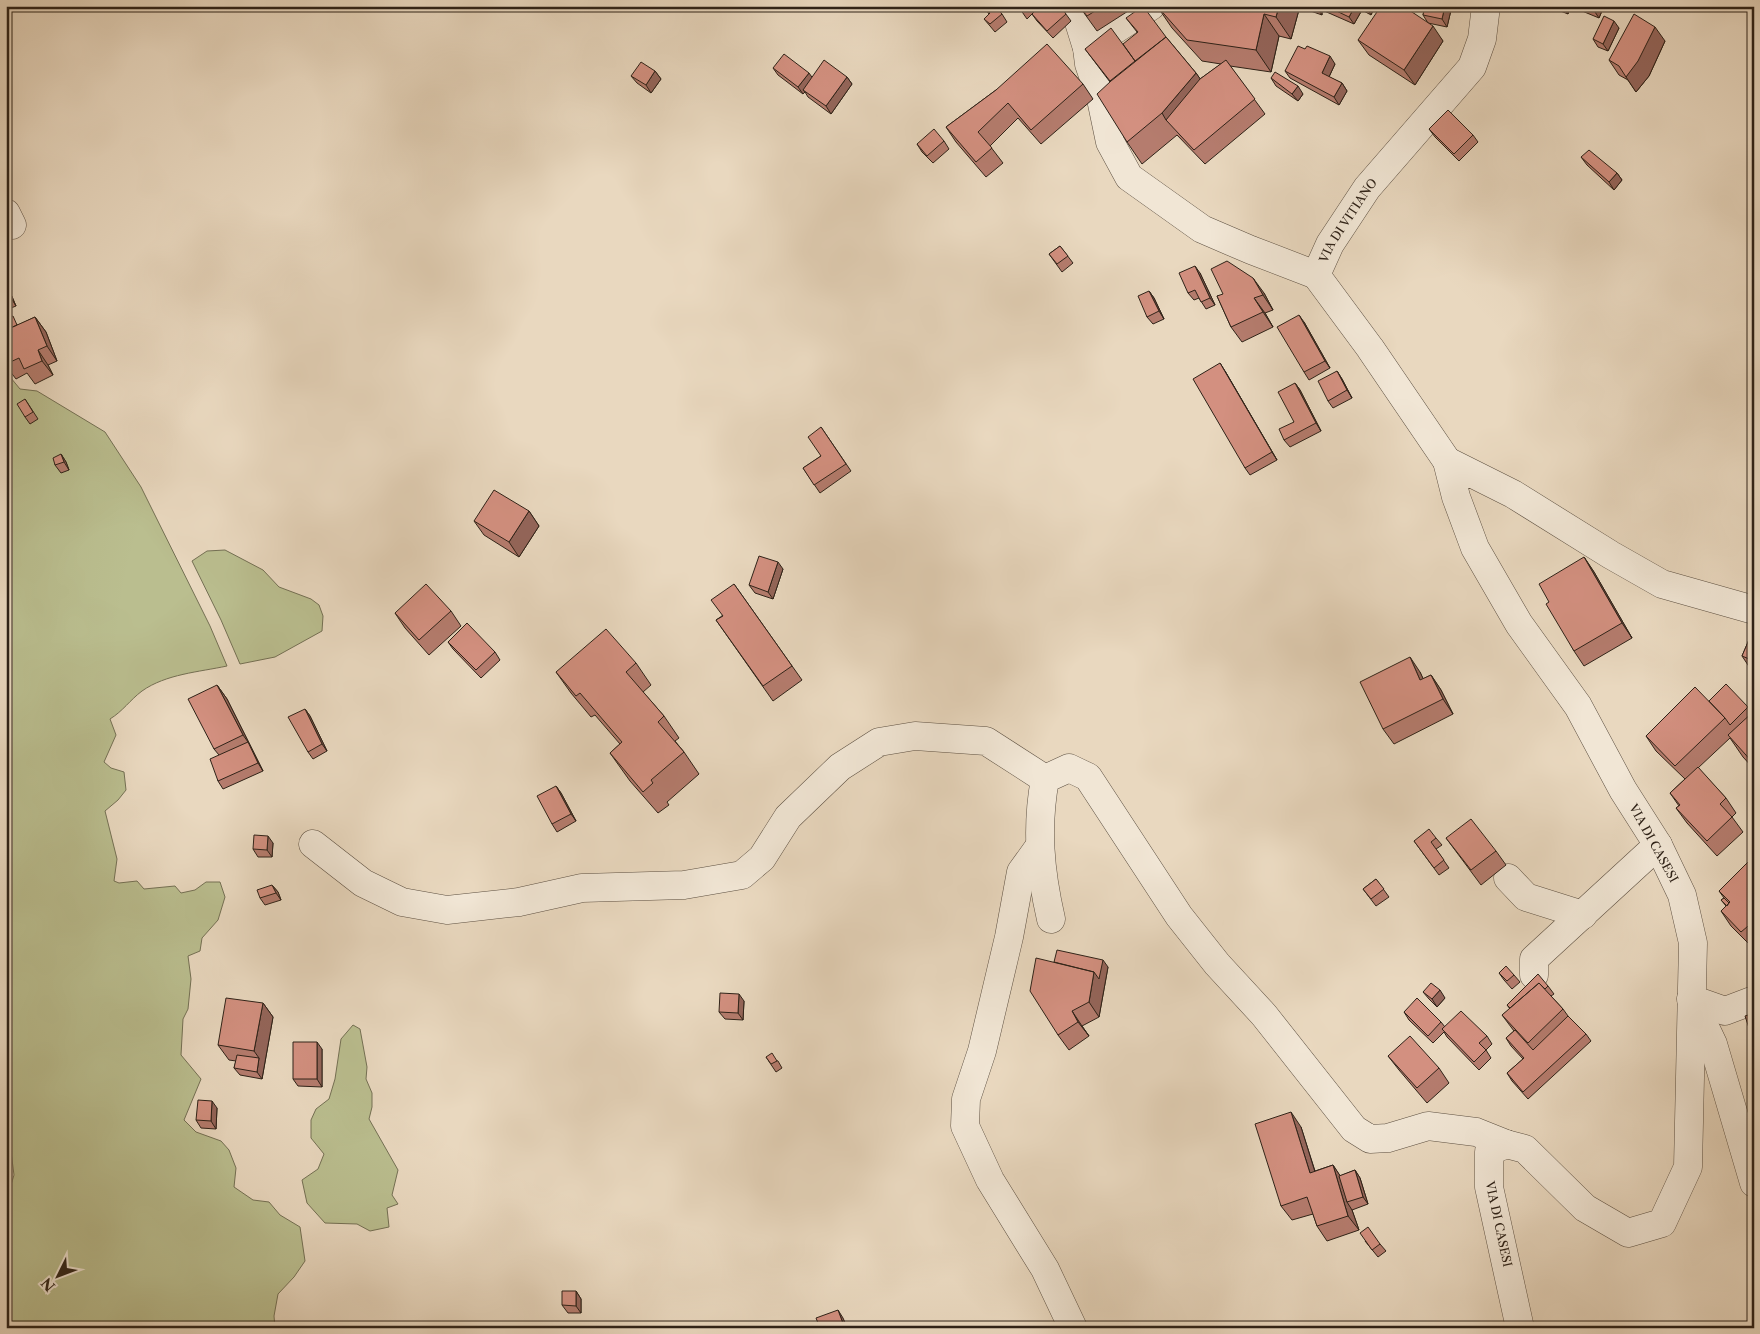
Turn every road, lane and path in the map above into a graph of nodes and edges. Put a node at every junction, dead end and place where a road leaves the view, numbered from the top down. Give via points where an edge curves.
1 (1074, 6) edge
2 (1150, 6) edge
3 (1486, 6) edge
4 (1087, 48) junction
5 (1316, 275) junction
6 (1447, 461) junction
7 (1754, 610) edge
8 (1045, 779) junction
9 (313, 844) dead end
10 (1658, 845) junction
11 (1039, 847) junction
12 (1508, 878) dead end
13 (1583, 915) junction
14 (1051, 919) dead end
15 (1534, 974) dead end
16 (1691, 999) junction
17 (1754, 1000) edge
18 (1506, 1144) junction
19 (1754, 1182) edge
20 (1073, 1328) edge
21 (1520, 1328) edge

1 - 4 street
2 - 4 street
3 - 5 street, VIA DI VITIANO via 1482,39 1472,67 1367,188 1330,244
4 - 5 street via 1110,142 1129,177 1202,229
5 - 6 street, VIA DI VITIANO
6 - 7 street via 1513,494 1662,584
6 - 10 street, VIA DI CASESI via 1475,548 1519,624 1574,700 1623,790
8 - 9 street via 986,741 915,736 879,742 840,767 801,804 788,817 762,858 742,875 684,885 582,888 519,902 447,910 402,902 363,883
8 - 11 street via 1040,807
8 - 18 street via 1069,768 1088,777 1179,916 1264,1015 1354,1129 1370,1139 1388,1138 1428,1126 1476,1132
10 - 13 street
10 - 16 street, VIA DI CASESI via 1682,895 1693,943
11 - 14 street
11 - 20 street via 1021,872 982,1052 966,1099 965,1126 990,1180 1045,1269
12 - 13 street via 1526,897
13 - 15 street via 1534,960
16 - 17 street via 1725,1011
16 - 18 street, VIA DI CASESI via 1688,1167 1662,1223 1628,1233 1585,1208 1524,1149
16 - 19 street via 1713,1044
18 - 21 street, VIA DI CASESI via 1489,1152 1488,1187

